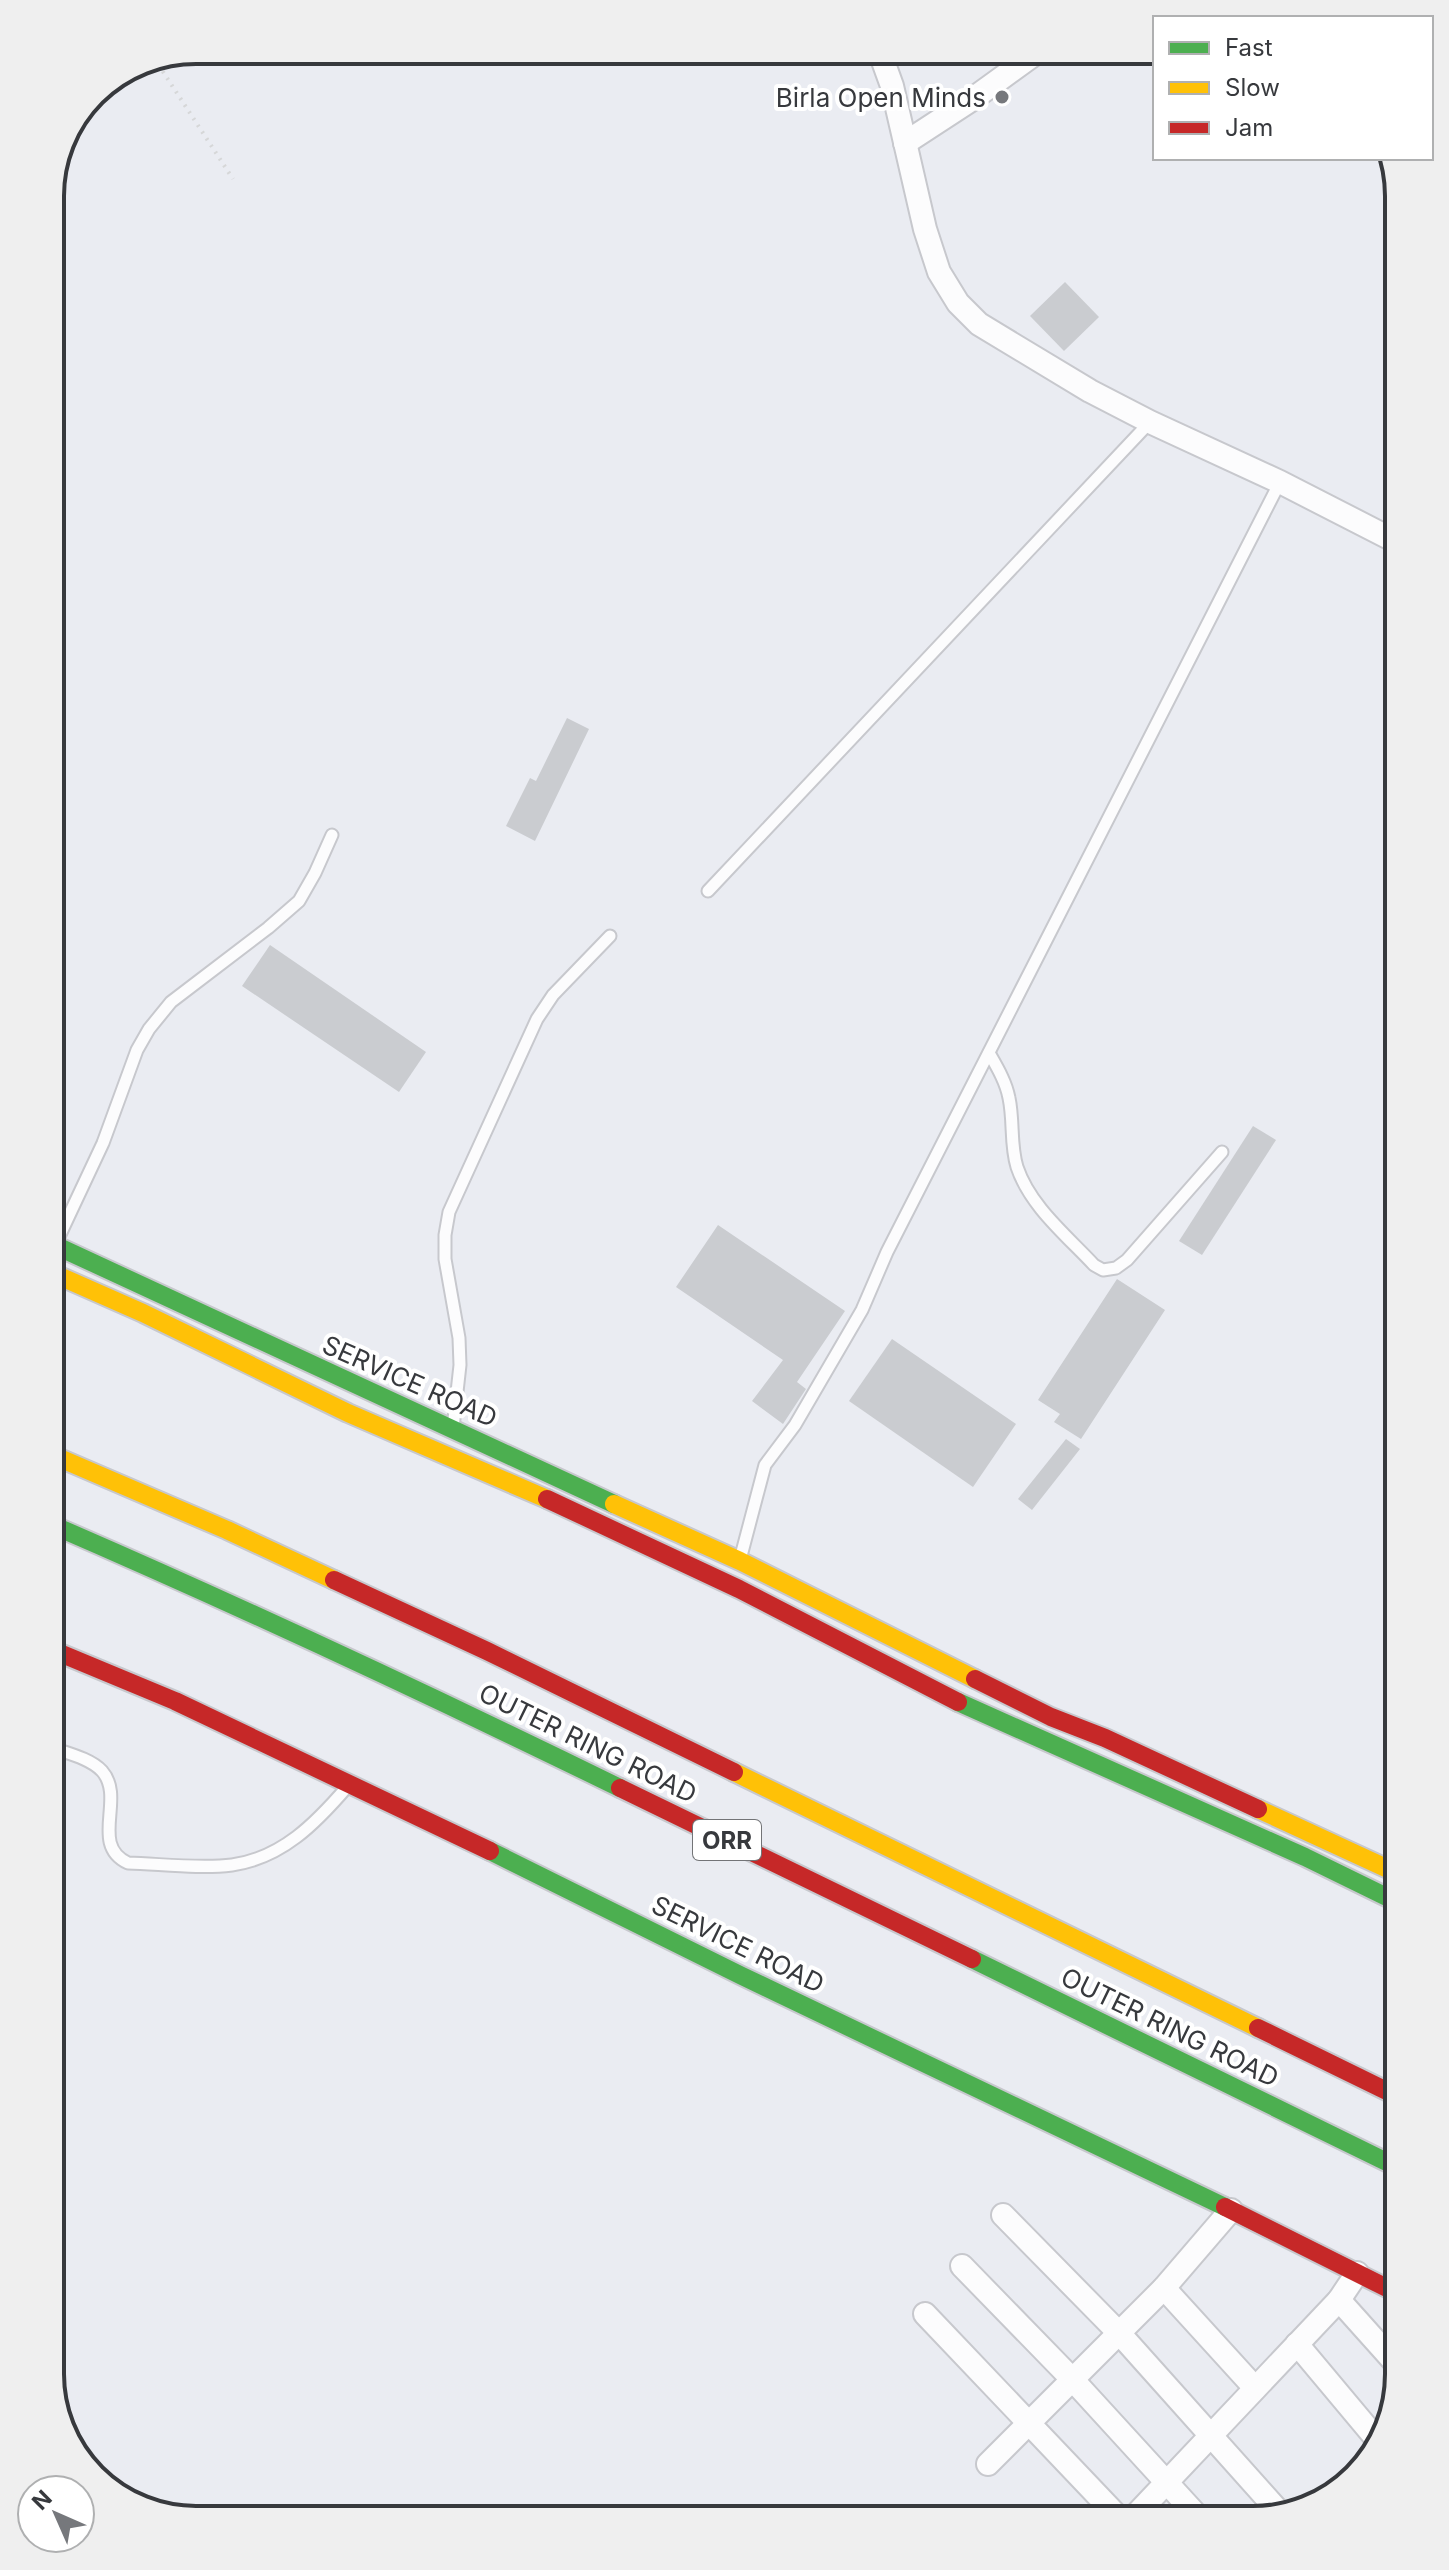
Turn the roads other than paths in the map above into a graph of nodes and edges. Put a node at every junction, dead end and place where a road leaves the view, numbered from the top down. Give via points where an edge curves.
1 (884, 64) edge
2 (1021, 64) edge
3 (905, 143) junction
4 (1150, 422) junction
5 (1280, 482) junction
6 (1385, 536) edge
7 (332, 835) dead end
8 (708, 891) dead end
9 (610, 936) dead end
10 (989, 1053) junction
11 (1222, 1152) dead end
12 (64, 1222) edge
13 (64, 1249) edge
14 (64, 1278) edge
15 (452, 1429) junction
16 (64, 1460) edge
17 (64, 1530) edge
18 (740, 1561) junction
19 (64, 1655) edge
20 (64, 1752) edge
21 (350, 1784) junction
22 (1385, 1867) edge
23 (1385, 1896) edge
24 (1385, 2090) edge
25 (1385, 2161) edge
26 (1231, 2210) junction
27 (1003, 2215) dead end
28 (962, 2266) dead end
29 (1357, 2273) junction
30 (1385, 2287) edge
31 (1164, 2288) junction
32 (1339, 2300) junction
33 (925, 2314) dead end
34 (1120, 2334) junction
35 (1297, 2344) junction
36 (1385, 2351) edge
37 (1072, 2379) junction
38 (1255, 2388) junction
39 (1029, 2424) junction
40 (1371, 2432) edge
41 (1211, 2436) junction
42 (988, 2464) dead end
43 (1167, 2484) junction
44 (1272, 2504) edge
45 (1108, 2506) edge
46 (1145, 2506) edge
47 (1188, 2506) edge

1 - 3 street
2 - 3 street
3 - 4 street via 939,272 958,303 1004,340
4 - 5 street
4 - 8 lane
5 - 6 street
5 - 10 lane
7 - 12 lane via 299,901 171,1002 149,1029
9 - 15 lane via 537,1019 449,1212 445,1259 460,1365
10 - 11 lane via 1009,1099 1024,1186 1103,1270 1127,1260
10 - 18 lane via 862,1310 795,1425 765,1465
13 - 15 main road, SERVICE ROAD
14 - 23 main road via 739,1589 983,1715
15 - 18 main road, SERVICE ROAD
16 - 24 main road, OUTER RING ROAD / ORR via 459,1638
17 - 25 main road, OUTER RING ROAD / ORR via 459,1709
18 - 22 main road, SERVICE ROAD via 1011,1698
19 - 21 main road, SERVICE ROAD
20 - 21 lane via 91,1763 107,1778 111,1851 128,1863 253,1861 298,1837
21 - 26 main road, SERVICE ROAD
26 - 29 main road, SERVICE ROAD
26 - 31 street
27 - 34 street
28 - 37 street
29 - 30 main road, SERVICE ROAD
29 - 32 street
31 - 34 street
31 - 38 street
32 - 35 street
32 - 36 street
33 - 39 street
34 - 37 street
34 - 41 street
35 - 38 street
35 - 40 street
37 - 39 street
37 - 43 street
38 - 41 street
39 - 42 street
39 - 45 street
41 - 43 street
41 - 44 street
43 - 46 street
43 - 47 street

